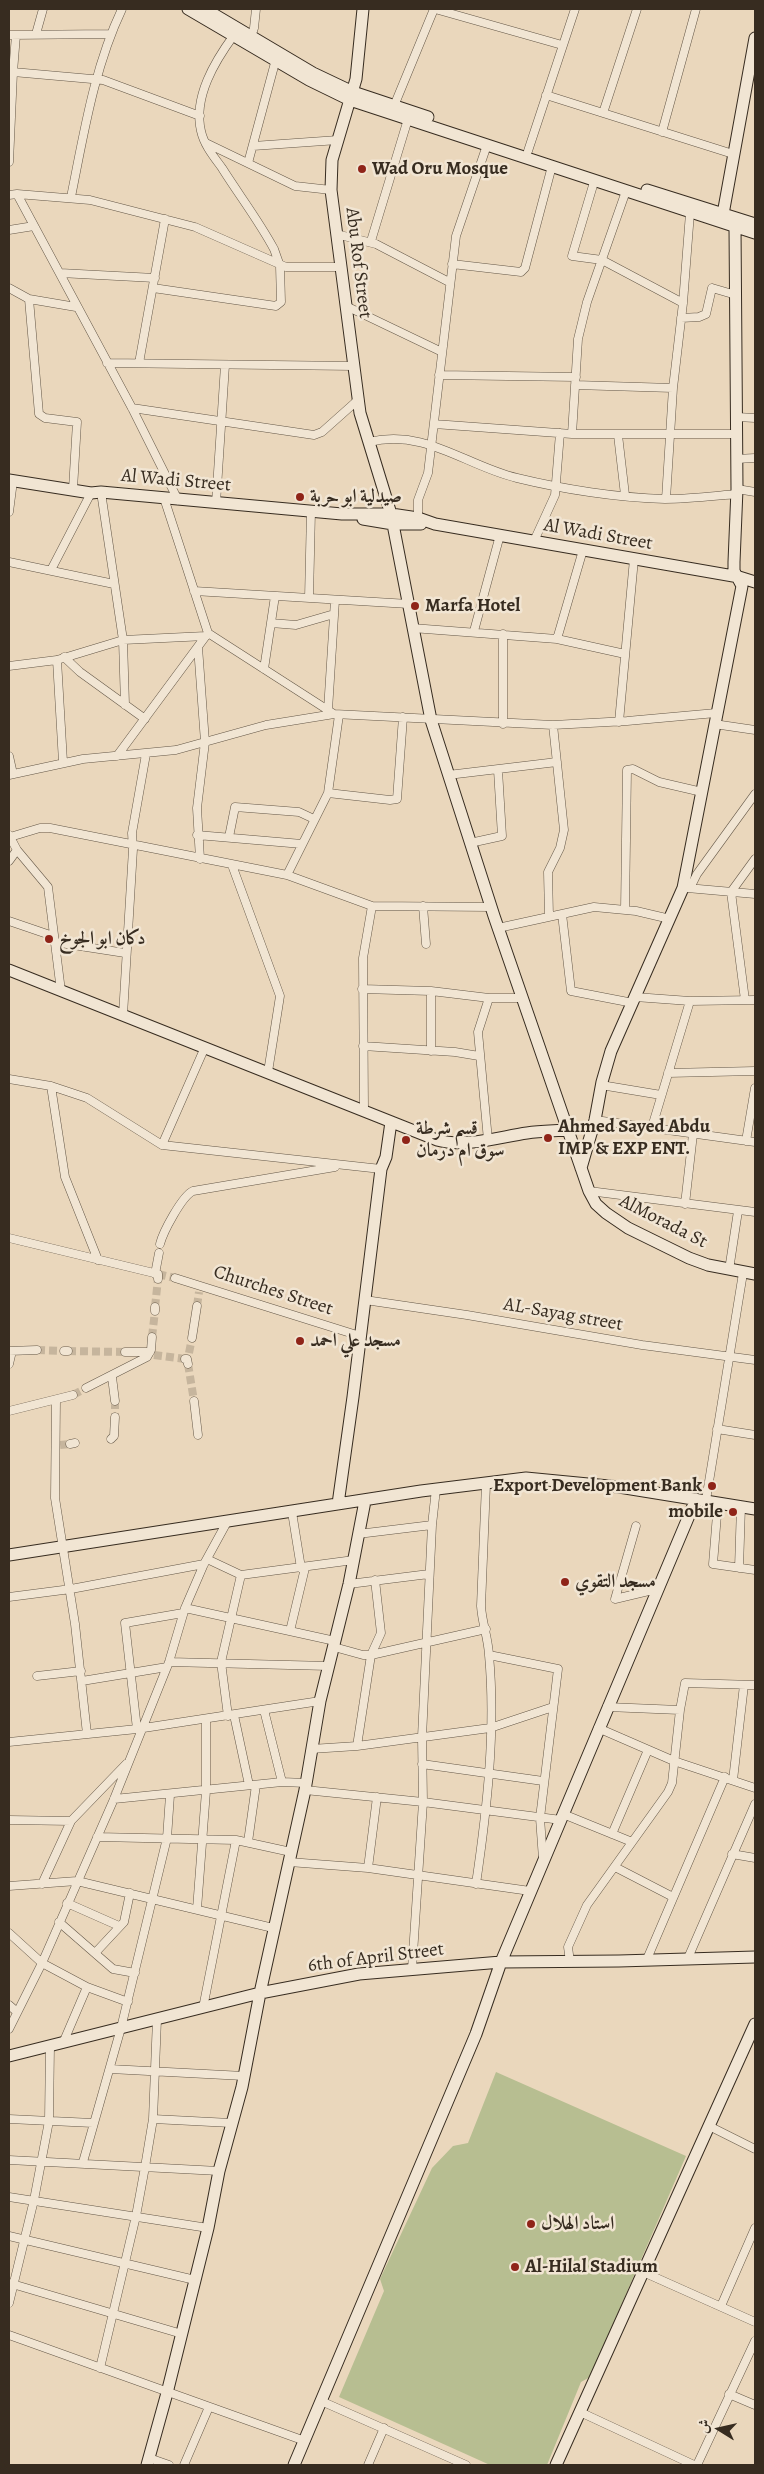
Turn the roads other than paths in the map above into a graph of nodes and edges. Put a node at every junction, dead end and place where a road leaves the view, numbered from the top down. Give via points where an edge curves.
1 (43, 9) edge
2 (122, 9) edge
3 (188, 9) edge
4 (205, 9) edge
5 (256, 9) edge
6 (363, 9) edge
7 (435, 9) edge
8 (576, 9) edge
9 (637, 9) edge
10 (696, 9) edge
11 (445, 10) edge
12 (36, 34) junction
13 (111, 34) junction
14 (12, 35) edge
15 (234, 35) junction
16 (755, 38) edge
17 (250, 40) junction
18 (562, 45) junction
19 (276, 59) junction
20 (13, 72) junction
21 (96, 79) junction
22 (546, 95) junction
23 (352, 96) junction
24 (394, 106) junction
25 (603, 112) junction
26 (200, 116) junction
27 (416, 118) junction
28 (662, 132) junction
29 (338, 140) junction
30 (206, 143) junction
31 (487, 145) junction
32 (253, 146) junction
33 (528, 151) junction
34 (733, 154) junction
35 (9, 162) edge
36 (248, 163) junction
37 (552, 166) junction
38 (594, 182) junction
39 (331, 190) junction
40 (626, 192) junction
41 (13, 195) edge
42 (71, 197) junction
43 (690, 213) junction
44 (724, 214) junction
45 (165, 219) junction
46 (755, 224) edge
47 (34, 226) junction
48 (735, 226) junction
49 (9, 230) edge
50 (336, 234) junction
51 (755, 234) edge
52 (370, 242) junction
53 (602, 260) junction
54 (452, 264) junction
55 (280, 266) junction
56 (341, 268) junction
57 (60, 273) junction
58 (155, 278) junction
59 (449, 282) junction
60 (9, 288) edge
61 (153, 288) junction
62 (736, 295) junction
63 (29, 299) junction
64 (683, 303) junction
65 (346, 306) junction
66 (76, 307) junction
67 (681, 318) junction
68 (442, 352) junction
69 (107, 363) junction
70 (139, 363) junction
71 (225, 365) junction
72 (354, 366) junction
73 (439, 375) junction
74 (575, 381) junction
75 (673, 388) junction
76 (359, 399) junction
77 (132, 408) junction
78 (737, 417) junction
79 (755, 418) edge
80 (222, 422) junction
81 (434, 424) junction
82 (671, 432) junction
83 (560, 433) junction
84 (572, 434) junction
85 (737, 434) junction
86 (618, 435) junction
87 (369, 442) junction
88 (431, 445) junction
89 (755, 458) edge
90 (736, 459) junction
91 (11, 481) edge
92 (557, 486) junction
93 (73, 488) junction
94 (737, 491) junction
95 (96, 492) junction
96 (755, 492) edge
97 (625, 495) junction
98 (164, 498) junction
99 (666, 499) junction
100 (178, 500) junction
101 (216, 503) junction
102 (311, 511) junction
103 (9, 512) edge
104 (418, 518) junction
105 (392, 519) junction
106 (435, 524) junction
107 (500, 536) junction
108 (534, 541) junction
109 (583, 550) junction
110 (634, 559) junction
111 (9, 562) edge
112 (50, 570) junction
113 (739, 577) junction
114 (755, 582) edge
115 (114, 584) junction
116 (194, 591) junction
117 (275, 596) junction
118 (309, 598) junction
119 (335, 600) junction
120 (408, 604) junction
121 (334, 614) junction
122 (271, 623) junction
123 (412, 628) junction
124 (474, 631) junction
125 (207, 634) junction
126 (503, 634) junction
127 (557, 638) junction
128 (123, 640) junction
129 (198, 647) junction
130 (625, 654) junction
131 (60, 659) junction
132 (10, 664) edge
133 (264, 669) junction
134 (125, 705) junction
135 (334, 713) junction
136 (403, 717) junction
137 (715, 718) junction
138 (145, 719) junction
139 (431, 720) junction
140 (619, 722) junction
141 (503, 724) junction
142 (553, 725) junction
143 (755, 730) edge
144 (205, 742) junction
145 (146, 754) junction
146 (9, 756) edge
147 (117, 756) junction
148 (63, 762) junction
149 (557, 762) junction
150 (498, 770) junction
151 (11, 774) edge
152 (448, 775) junction
153 (702, 792) junction
154 (328, 793) junction
155 (755, 794) edge
156 (314, 819) junction
157 (198, 835) junction
158 (10, 836) edge
159 (229, 838) junction
160 (470, 843) junction
161 (133, 844) junction
162 (302, 844) junction
163 (17, 850) junction
164 (200, 858) junction
165 (755, 859) edge
166 (9, 860) edge
167 (232, 865) junction
168 (286, 875) junction
169 (686, 888) junction
170 (731, 892) junction
171 (755, 894) edge
172 (372, 906) junction
173 (423, 906) junction
174 (491, 907) junction
175 (625, 910) junction
176 (562, 914) junction
177 (549, 916) junction
178 (670, 919) junction
179 (9, 921) edge
180 (498, 928) junction
181 (53, 939) junction
182 (426, 944) dead end
183 (125, 953) junction
184 (9, 970) edge
185 (362, 989) junction
186 (61, 991) junction
187 (431, 991) junction
188 (489, 998) junction
189 (522, 998) junction
190 (634, 1000) junction
191 (745, 1000) junction
192 (755, 1000) edge
193 (690, 1001) junction
194 (123, 1015) junction
195 (363, 1046) junction
196 (205, 1047) junction
197 (431, 1051) junction
198 (479, 1056) junction
199 (755, 1071) edge
200 (268, 1072) junction
201 (668, 1074) junction
202 (9, 1078) edge
203 (601, 1085) junction
204 (51, 1086) junction
205 (755, 1088) edge
206 (661, 1095) junction
207 (754, 1104) edge
208 (364, 1110) junction
209 (595, 1120) junction
210 (391, 1122) junction
211 (652, 1127) junction
212 (567, 1130) junction
213 (693, 1134) junction
214 (488, 1140) junction
215 (746, 1141) junction
216 (755, 1142) edge
217 (162, 1145) junction
218 (345, 1165) junction
219 (580, 1168) junction
220 (381, 1169) junction
221 (589, 1191) junction
222 (685, 1204) junction
223 (738, 1210) junction
224 (755, 1212) edge
225 (9, 1238) edge
226 (160, 1244) dead end
227 (159, 1253) dead end
228 (98, 1260) junction
229 (729, 1270) junction
230 (743, 1273) junction
231 (755, 1274) edge
232 (174, 1278) tunnel mouth
233 (365, 1300) junction
234 (197, 1306) tunnel mouth
235 (360, 1336) junction
236 (152, 1337) tunnel mouth
237 (192, 1338) tunnel mouth
238 (37, 1350) tunnel mouth
239 (10, 1351) edge
240 (125, 1352) tunnel mouth
241 (151, 1354) junction
242 (729, 1356) junction
243 (755, 1360) edge
244 (9, 1364) edge
245 (112, 1377) junction
246 (86, 1388) tunnel mouth
247 (74, 1394) tunnel mouth
248 (56, 1400) junction
249 (115, 1401) tunnel mouth
250 (194, 1401) tunnel mouth
251 (9, 1411) edge
252 (115, 1417) tunnel mouth
253 (717, 1429) junction
254 (198, 1435) dead end
255 (755, 1435) edge
256 (111, 1439) dead end
257 (486, 1484) junction
258 (436, 1489) junction
259 (701, 1499) junction
260 (365, 1501) junction
261 (718, 1502) junction
262 (338, 1504) junction
263 (741, 1506) junction
264 (755, 1509) edge
265 (292, 1512) junction
266 (226, 1522) junction
267 (432, 1525) junction
268 (636, 1526) dead end
269 (358, 1534) junction
270 (63, 1546) junction
271 (9, 1555) edge
272 (354, 1560) junction
273 (205, 1561) junction
274 (303, 1568) junction
275 (739, 1568) junction
276 (755, 1570) edge
277 (429, 1574) junction
278 (241, 1575) junction
279 (375, 1580) junction
280 (349, 1584) junction
281 (70, 1588) junction
282 (657, 1590) junction
283 (9, 1597) edge
284 (184, 1611) junction
285 (230, 1618) junction
286 (486, 1629) junction
287 (290, 1631) junction
288 (426, 1642) junction
289 (335, 1644) junction
290 (371, 1655) junction
291 (489, 1655) junction
292 (221, 1662) junction
293 (168, 1664) junction
294 (329, 1666) junction
295 (81, 1671) junction
296 (132, 1674) junction
297 (37, 1676) dead end
298 (82, 1680) junction
299 (755, 1684) edge
300 (744, 1685) junction
301 (320, 1701) junction
302 (553, 1707) junction
303 (607, 1708) junction
304 (264, 1710) junction
305 (680, 1710) junction
306 (231, 1715) junction
307 (206, 1720) junction
308 (141, 1728) junction
309 (490, 1728) junction
310 (598, 1728) junction
311 (87, 1734) junction
312 (422, 1737) junction
313 (9, 1742) edge
314 (357, 1746) junction
315 (311, 1749) junction
316 (648, 1750) junction
317 (132, 1756) junction
318 (674, 1761) junction
319 (422, 1764) junction
320 (488, 1774) junction
321 (725, 1777) junction
322 (733, 1780) junction
323 (543, 1781) junction
324 (282, 1782) junction
325 (252, 1785) junction
326 (305, 1787) junction
327 (755, 1788) edge
328 (206, 1792) junction
329 (170, 1795) junction
330 (377, 1797) junction
331 (114, 1799) junction
332 (423, 1802) junction
333 (755, 1804) edge
334 (487, 1810) junction
335 (562, 1817) junction
336 (540, 1818) junction
337 (9, 1820) edge
338 (71, 1821) junction
339 (612, 1834) junction
340 (97, 1837) junction
341 (167, 1838) junction
342 (202, 1838) junction
343 (236, 1840) junction
344 (248, 1842) junction
345 (632, 1842) junction
346 (732, 1854) junction
347 (290, 1857) junction
348 (755, 1858) edge
349 (543, 1861) junction
350 (614, 1867) junction
351 (368, 1868) junction
352 (418, 1876) junction
353 (78, 1881) junction
354 (42, 1884) junction
355 (476, 1884) junction
356 (9, 1886) edge
357 (530, 1891) junction
358 (130, 1893) junction
359 (673, 1897) junction
360 (153, 1898) junction
361 (67, 1903) junction
362 (198, 1909) junction
363 (221, 1915) junction
364 (59, 1922) junction
365 (119, 1926) junction
366 (273, 1928) junction
367 (9, 1933) edge
368 (96, 1952) junction
369 (755, 1957) edge
370 (688, 1958) junction
371 (647, 1959) junction
372 (501, 1962) junction
373 (570, 1962) junction
374 (42, 1963) junction
375 (412, 1969) junction
376 (135, 1973) junction
377 (87, 1987) junction
378 (260, 1993) junction
379 (128, 2002) junction
380 (9, 2005) edge
381 (203, 2008) junction
382 (17, 2012) junction
383 (157, 2019) junction
384 (755, 2024) edge
385 (121, 2028) junction
386 (9, 2029) edge
387 (63, 2043) junction
388 (50, 2045) junction
389 (9, 2056) edge
390 (110, 2069) junction
391 (155, 2071) junction
392 (244, 2076) junction
393 (9, 2119) edge
394 (153, 2119) junction
395 (49, 2121) junction
396 (93, 2123) junction
397 (232, 2123) junction
398 (708, 2126) junction
399 (755, 2149) edge
400 (9, 2160) edge
401 (42, 2162) junction
402 (84, 2162) junction
403 (145, 2167) junction
404 (219, 2171) junction
405 (9, 2196) edge
406 (34, 2200) junction
407 (136, 2216) junction
408 (208, 2228) junction
409 (755, 2228) edge
410 (9, 2236) edge
411 (25, 2240) junction
412 (124, 2263) junction
413 (643, 2272) junction
414 (195, 2280) junction
415 (11, 2284) edge
416 (9, 2303) edge
417 (721, 2306) junction
418 (112, 2313) junction
419 (755, 2322) edge
420 (182, 2334) junction
421 (9, 2335) edge
422 (755, 2341) edge
423 (100, 2368) junction
424 (167, 2393) junction
425 (729, 2394) junction
426 (322, 2401) junction
427 (755, 2405) edge
428 (209, 2407) junction
429 (580, 2412) junction
430 (384, 2428) junction
431 (305, 2441) junction
432 (148, 2462) edge
433 (447, 2462) edge
434 (169, 2465) edge
435 (184, 2465) edge
436 (294, 2465) edge
437 (368, 2465) edge
438 (466, 2465) edge
439 (556, 2465) edge
440 (695, 2465) edge

1 - 12 street
2 - 13 street
3 - 15 street
4 - 17 street
5 - 17 street
6 - 23 street, Abu Rof Street
7 - 11 street
7 - 24 street
8 - 18 street
9 - 25 street
10 - 28 street
11 - 18 street
12 - 13 street
12 - 14 street
13 - 21 street
14 - 20 street
15 - 17 street
15 - 26 street via 211,72
16 - 34 street
17 - 19 street
17 - 23 street
18 - 22 street
19 - 23 street via 309,80
19 - 32 street
20 - 21 street
20 - 35 street
21 - 26 street
21 - 42 street
22 - 25 street
22 - 33 street
23 - 24 street
23 - 27 street
23 - 29 street, Abu Rof Street
24 - 27 street
25 - 28 street
26 - 30 street
27 - 31 street
27 - 33 street
27 - 52 street
28 - 34 street
29 - 32 street
29 - 39 street, Abu Rof Street via 330,172
30 - 36 street
30 - 55 street via 272,245
31 - 37 street
31 - 54 street via 460,220
32 - 36 street
33 - 44 street
34 - 44 street
36 - 39 street via 295,186
37 - 38 street
37 - 54 street via 525,268 521,272
38 - 40 street
38 - 53 street via 572,256
39 - 50 street, Abu Rof Street
40 - 43 street
40 - 53 street
41 - 42 street
41 - 47 street
42 - 45 street
43 - 48 street
43 - 64 street
44 - 46 street
45 - 55 street via 200,229
45 - 58 street
47 - 49 street
47 - 57 street
48 - 51 street
48 - 62 street
50 - 52 street
50 - 56 street, Abu Rof Street
52 - 59 street
53 - 64 street
53 - 74 street via 578,339
54 - 59 street
55 - 56 street
55 - 61 street via 281,302 278,306
56 - 65 street, Abu Rof Street
57 - 58 street
57 - 66 street
58 - 61 street
59 - 68 street
60 - 63 street
61 - 70 street
62 - 67 street via 712,288 706,314
62 - 78 street
63 - 66 street
63 - 93 street via 40,414 45,418 74,421 78,425
64 - 67 street
65 - 68 street
65 - 72 street, Abu Rof Street
66 - 69 street
67 - 75 street
68 - 73 street
69 - 70 street
69 - 77 street
70 - 71 street
71 - 72 street
71 - 80 street
72 - 76 street, Abu Rof Street
73 - 74 street
73 - 81 street
74 - 75 street
74 - 84 street
75 - 82 street
76 - 80 street via 319,435
76 - 87 street, Abu Rof Street
77 - 80 street
77 - 100 street
78 - 79 street
78 - 85 street
80 - 101 street
81 - 83 street
81 - 88 street
82 - 85 street
82 - 86 street
82 - 99 street
83 - 84 street
83 - 92 street
84 - 86 street
85 - 90 street
86 - 97 street
87 - 88 street via 387,437
87 - 105 street, Abu Rof Street
88 - 92 street via 508,476
88 - 104 street via 428,473 418,500
89 - 90 street
90 - 94 street
91 - 93 street, Al Wadi Street
91 - 103 street
92 - 97 street
92 - 108 street
93 - 95 street, Al Wadi Street
94 - 96 street
94 - 99 street
94 - 113 street via 734,571
95 - 98 street, Al Wadi Street
95 - 112 street
95 - 115 street
97 - 99 street
98 - 100 street, Al Wadi Street
98 - 116 street
100 - 101 street, Al Wadi Street
101 - 102 street, Al Wadi Street
102 - 105 street, Al Wadi Street
102 - 118 street
104 - 105 street
104 - 106 street
105 - 106 street
105 - 120 street, Abu Rof Street
106 - 107 street, Al Wadi Street
107 - 108 street, Al Wadi Street
107 - 124 street
108 - 109 street, Al Wadi Street
109 - 110 street, Al Wadi Street
109 - 127 street
110 - 113 street, Al Wadi Street
110 - 130 street
111 - 112 street
112 - 115 street
113 - 114 street, Al Wadi Street
113 - 137 street via 742,586
115 - 128 street
116 - 117 street
116 - 125 street
117 - 118 street
117 - 122 street
118 - 119 street
119 - 120 street
119 - 121 street
120 - 123 street, Abu Rof Street
121 - 122 street via 296,625
121 - 135 street
122 - 133 street
123 - 124 street
123 - 139 street, Abu Rof Street
124 - 126 street
125 - 128 street
125 - 129 street
125 - 133 street
126 - 127 street
126 - 141 street
127 - 130 street
128 - 131 street
128 - 134 street
129 - 138 street
129 - 144 street
130 - 140 street
131 - 132 street
131 - 134 street
131 - 148 street
133 - 135 street
134 - 138 street
135 - 136 street
135 - 144 street via 266,725
135 - 154 street
136 - 139 street
136 - 154 street via 397,799
137 - 140 street
137 - 143 street
137 - 153 street
138 - 147 street
139 - 141 street
139 - 152 street, Abu Rof Street
140 - 142 street
141 - 142 street
142 - 149 street
144 - 145 street
144 - 157 street via 197,808
145 - 147 street
145 - 161 street via 132,833
146 - 151 street
147 - 148 street
148 - 151 street
149 - 150 street
149 - 177 street via 564,830 560,848 548,872
150 - 152 street
150 - 160 street via 502,836
152 - 160 street, Abu Rof Street
153 - 169 street
153 - 175 street via 659,782 633,769 627,770
154 - 156 street
155 - 169 street
156 - 159 street via 299,812 235,806
156 - 162 street
157 - 159 street
157 - 164 street
158 - 161 street via 44,827
158 - 163 street
159 - 162 street
160 - 174 street, AlMorada St
161 - 164 street
161 - 183 street
162 - 168 street
163 - 166 street
163 - 181 street via 48,887
164 - 167 street
165 - 170 street
167 - 168 street
167 - 200 street via 280,996
168 - 172 street
169 - 170 street
169 - 178 street
170 - 171 street
170 - 191 street
172 - 173 street
172 - 185 street
173 - 174 street
173 - 182 street
174 - 180 street, AlMorada St
175 - 176 street via 594,908
175 - 178 street
176 - 177 street
176 - 190 street via 571,991
177 - 180 street
178 - 190 street
179 - 181 street
180 - 189 street, AlMorada St
181 - 183 street
181 - 186 street
183 - 194 street
184 - 186 street
185 - 187 street
185 - 195 street
186 - 194 street
187 - 188 street
187 - 197 street
188 - 189 street
188 - 198 street via 478,1032
189 - 212 street, AlMorada St
190 - 193 street
190 - 203 street via 611,1051
191 - 192 street
191 - 193 street
193 - 201 street
194 - 196 street
195 - 197 street
195 - 208 street
196 - 200 street
196 - 217 street
197 - 198 street
198 - 214 street
199 - 201 street
200 - 208 street
201 - 206 street
202 - 204 street
203 - 206 street
203 - 209 street
204 - 217 street via 87,1098
204 - 228 street via 65,1177
205 - 207 street
206 - 211 street
207 - 215 street
208 - 210 street
209 - 211 street
209 - 219 street
210 - 214 street via 443,1142
210 - 220 street
211 - 213 street
212 - 214 street
212 - 219 street, AlMorada St
213 - 215 street
213 - 222 street
215 - 216 street
217 - 218 street
218 - 220 street
218 - 226 street via 193,1191 187,1195 162,1235
219 - 221 street, AlMorada St
220 - 233 street
221 - 222 street
221 - 229 street, AlMorada St via 596,1204 628,1228 689,1258
222 - 223 street
223 - 224 street
223 - 229 street
225 - 228 street
227 - 228 street via 157,1276
229 - 230 street, AlMorada St
230 - 231 street, AlMorada St
230 - 242 street
232 - 235 street, Churches Street
233 - 235 street
233 - 242 street, AL-Sayag street
234 - 237 street
235 - 262 street
236 - 241 street
238 - 239 street
239 - 244 street
240 - 241 street
241 - 245 street
242 - 243 street, AL-Sayag street
242 - 253 street
245 - 246 street
245 - 249 street
247 - 248 street
248 - 251 street
248 - 270 street via 55,1498
250 - 254 street
252 - 256 street
253 - 255 street
253 - 259 street
257 - 258 street
257 - 259 street via 540,1478
257 - 286 street via 481,1606 482,1624
258 - 260 street
258 - 267 street
259 - 261 street
259 - 282 street
260 - 262 street
260 - 269 street
261 - 263 street
261 - 275 street via 713,1564
262 - 265 street
263 - 264 street
263 - 275 street
265 - 266 street
265 - 274 street
266 - 270 street
266 - 273 street
267 - 269 street
267 - 277 street
268 - 282 street via 614,1599
269 - 272 street
270 - 271 street
270 - 281 street
272 - 274 street
272 - 280 street
273 - 278 street
273 - 281 street
273 - 284 street
274 - 278 street
274 - 287 street
275 - 276 street
277 - 279 street
277 - 288 street
278 - 285 street
279 - 280 street
279 - 290 street via 381,1633
280 - 289 street
281 - 283 street
281 - 295 street
282 - 303 street
284 - 285 street
284 - 293 street
284 - 296 street via 126,1622
285 - 287 street
285 - 292 street
286 - 288 street
286 - 291 street
287 - 289 street
288 - 290 street
288 - 312 street
289 - 290 street
289 - 294 street
290 - 314 street
291 - 302 street via 558,1669
291 - 309 street
292 - 293 street
292 - 294 street
292 - 306 street
293 - 296 street
293 - 308 street
294 - 301 street
295 - 297 street
295 - 298 street
296 - 298 street
296 - 308 street
298 - 311 street
299 - 300 street
300 - 305 street via 685,1683
300 - 322 street
301 - 304 street
301 - 315 street
302 - 309 street
302 - 323 street
303 - 305 street
303 - 310 street
304 - 306 street
304 - 324 street
305 - 318 street
306 - 307 street
306 - 325 street
307 - 308 street
307 - 328 street
308 - 311 street
308 - 317 street
309 - 312 street
309 - 320 street
310 - 316 street
310 - 335 street
311 - 313 street
312 - 314 street
312 - 319 street
314 - 315 street
315 - 326 street
316 - 318 street
316 - 339 street
317 - 331 street
317 - 338 street
318 - 321 street
318 - 345 street via 668,1792
319 - 320 street
319 - 332 street
320 - 323 street
320 - 334 street
321 - 322 street
321 - 359 street
322 - 327 street
323 - 336 street
324 - 325 street
324 - 326 street
325 - 328 street
325 - 344 street
326 - 330 street
326 - 347 street
328 - 329 street
328 - 342 street
329 - 331 street
329 - 341 street
330 - 332 street
330 - 351 street
331 - 340 street
332 - 334 street
332 - 352 street
333 - 346 street
334 - 336 street
334 - 355 street
335 - 336 street
335 - 339 street
335 - 349 street
336 - 349 street
337 - 338 street
338 - 354 street
339 - 345 street
340 - 341 street
340 - 353 street
341 - 342 street
341 - 360 street
342 - 343 street
342 - 362 street
343 - 344 street
343 - 363 street
344 - 347 street
345 - 350 street
346 - 348 street
346 - 370 street
347 - 351 street
347 - 366 street
349 - 357 street
350 - 359 street
350 - 373 street via 587,1905 575,1929 568,1947
351 - 352 street
352 - 355 street
352 - 375 street
353 - 354 street
353 - 358 street
353 - 361 street
354 - 356 street
355 - 357 street
357 - 372 street
358 - 360 street
358 - 365 street via 124,1922
359 - 371 street
360 - 362 street
360 - 376 street
361 - 364 street
361 - 365 street
362 - 363 street
363 - 366 street
363 - 381 street
364 - 368 street
364 - 374 street
365 - 368 street
366 - 378 street
367 - 374 street
368 - 376 street via 113,1969
369 - 370 street, 6th of April Street
370 - 371 street, 6th of April Street
371 - 373 street, 6th of April Street
372 - 373 street, 6th of April Street
372 - 375 street, 6th of April Street
372 - 426 street via 476,2034
374 - 377 street
374 - 382 street
375 - 378 street, 6th of April Street via 359,1974
376 - 379 street
377 - 379 street
377 - 387 street
378 - 381 street, 6th of April Street
378 - 392 street
379 - 385 street
380 - 382 street
381 - 383 street, 6th of April Street
382 - 386 street
383 - 385 street, 6th of April Street
383 - 391 street
384 - 398 street
385 - 387 street, 6th of April Street
385 - 390 street
387 - 388 street, 6th of April Street
388 - 389 street, 6th of April Street
388 - 395 street
390 - 391 street
390 - 396 street
391 - 392 street
391 - 394 street
392 - 397 street
393 - 395 street
394 - 397 street
394 - 403 street
395 - 396 street
395 - 401 street
396 - 402 street
397 - 404 street
398 - 399 street
398 - 413 street
400 - 401 street
401 - 402 street
401 - 406 street
402 - 403 street
403 - 404 street
403 - 407 street
404 - 408 street
405 - 406 street
406 - 407 street
406 - 411 street
407 - 408 street
407 - 412 street
408 - 414 street
409 - 417 street
410 - 411 street
411 - 412 street
411 - 415 street
412 - 414 street
412 - 418 street
413 - 417 street
413 - 429 street
414 - 420 street
415 - 416 street
415 - 418 street
417 - 419 street
418 - 420 street
418 - 423 street
420 - 424 street
421 - 423 street
422 - 425 street
423 - 424 street
424 - 428 street
424 - 432 street
425 - 427 street
425 - 440 street
426 - 430 street
426 - 431 street
428 - 431 street
428 - 435 street
429 - 439 street
429 - 440 street
430 - 433 street
430 - 437 street
431 - 436 street
432 - 434 street
433 - 438 street

